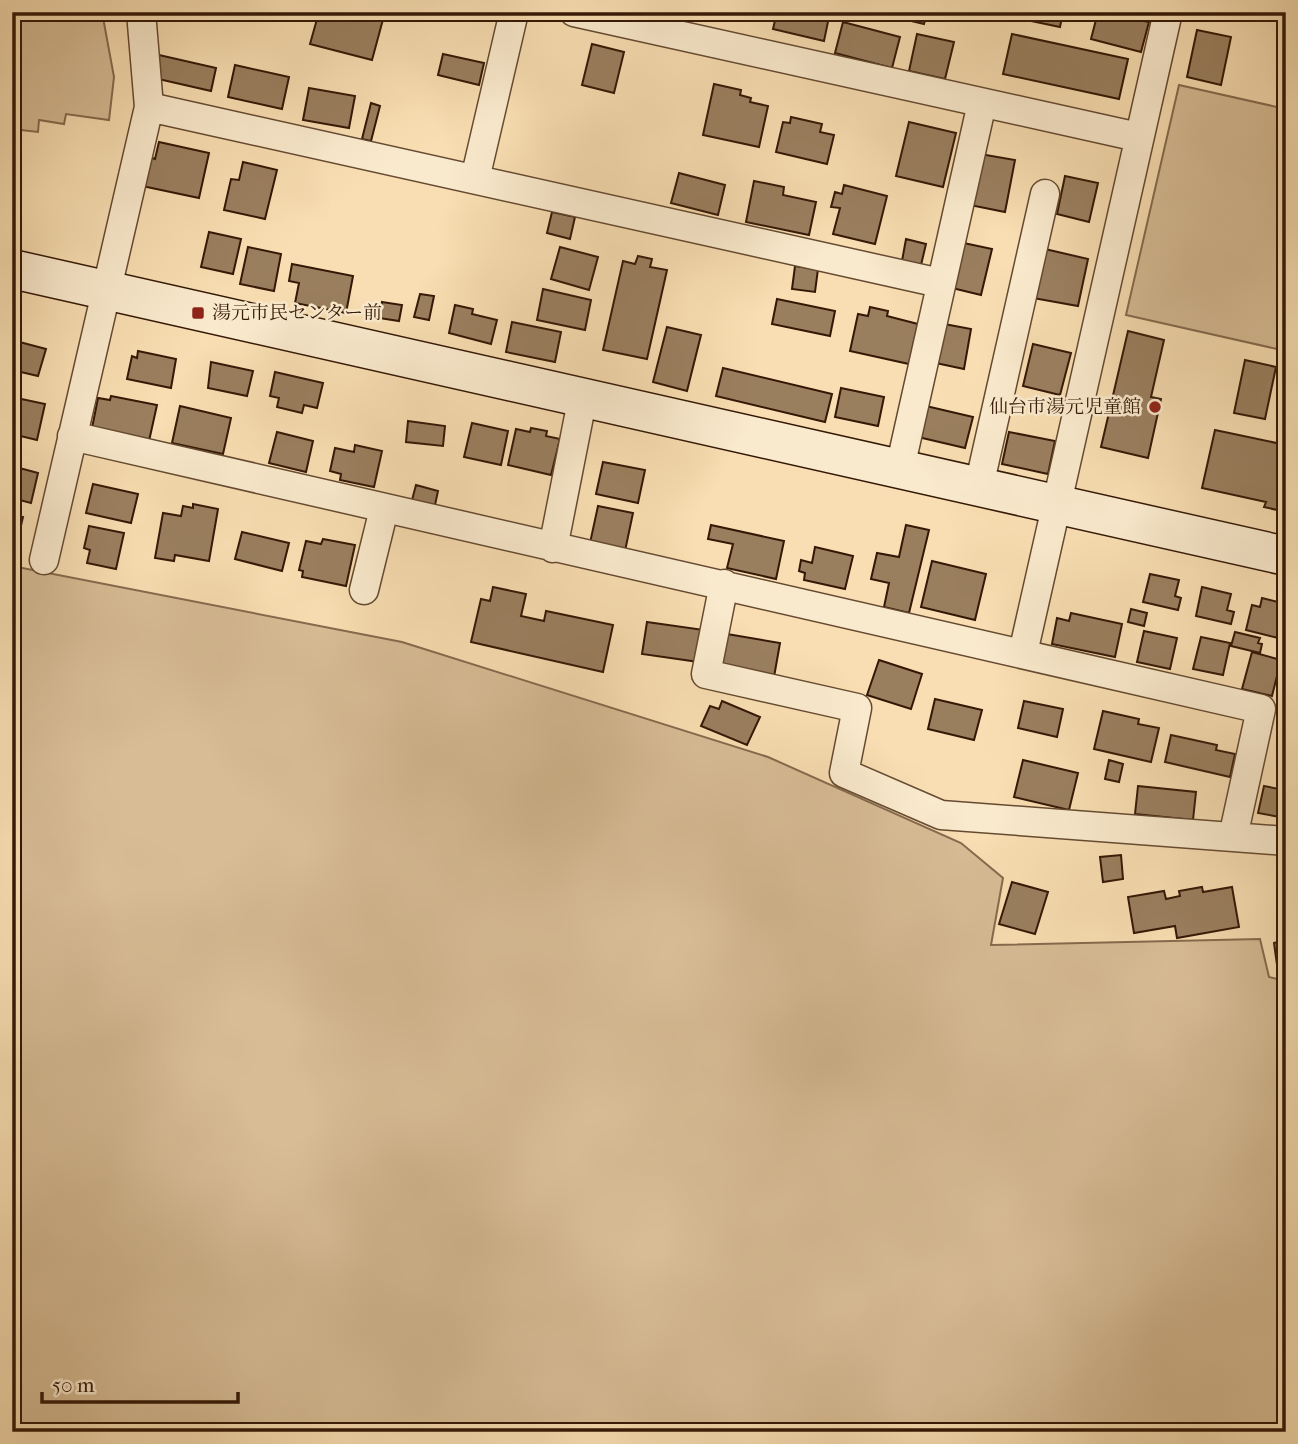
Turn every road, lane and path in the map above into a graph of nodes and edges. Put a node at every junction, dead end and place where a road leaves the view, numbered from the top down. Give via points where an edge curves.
1 (141, 12) edge
2 (513, 12) edge
3 (574, 12) edge
4 (1168, 12) edge
5 (982, 103) junction
6 (149, 107) junction
7 (1138, 137) junction
8 (475, 179) junction
9 (1045, 194) dead end
10 (12, 269) edge
11 (940, 283) junction
12 (106, 289) junction
13 (583, 396) junction
14 (72, 436) junction
15 (900, 468) junction
16 (979, 486) junction
17 (1058, 503) junction
18 (384, 509) junction
19 (553, 548) junction
20 (1286, 556) edge
21 (44, 561) dead end
22 (724, 584) junction
23 (365, 590) dead end
24 (1023, 653) junction
25 (1233, 837) junction
26 (1286, 841) edge

1 - 6 street
2 - 8 street
3 - 5 street
4 - 7 street
5 - 7 street
5 - 11 street
6 - 8 street
6 - 12 street
7 - 17 street
8 - 11 street
9 - 16 street
10 - 12 street
11 - 15 street
12 - 13 street
12 - 14 street
13 - 15 street
13 - 19 street
14 - 18 street
14 - 21 street
15 - 16 street
16 - 17 street
17 - 20 street
17 - 24 street
18 - 19 street
18 - 23 street
19 - 22 street
22 - 24 street
22 - 25 street via 706,674 857,708 844,773 942,815
24 - 25 street via 1261,709
25 - 26 street

